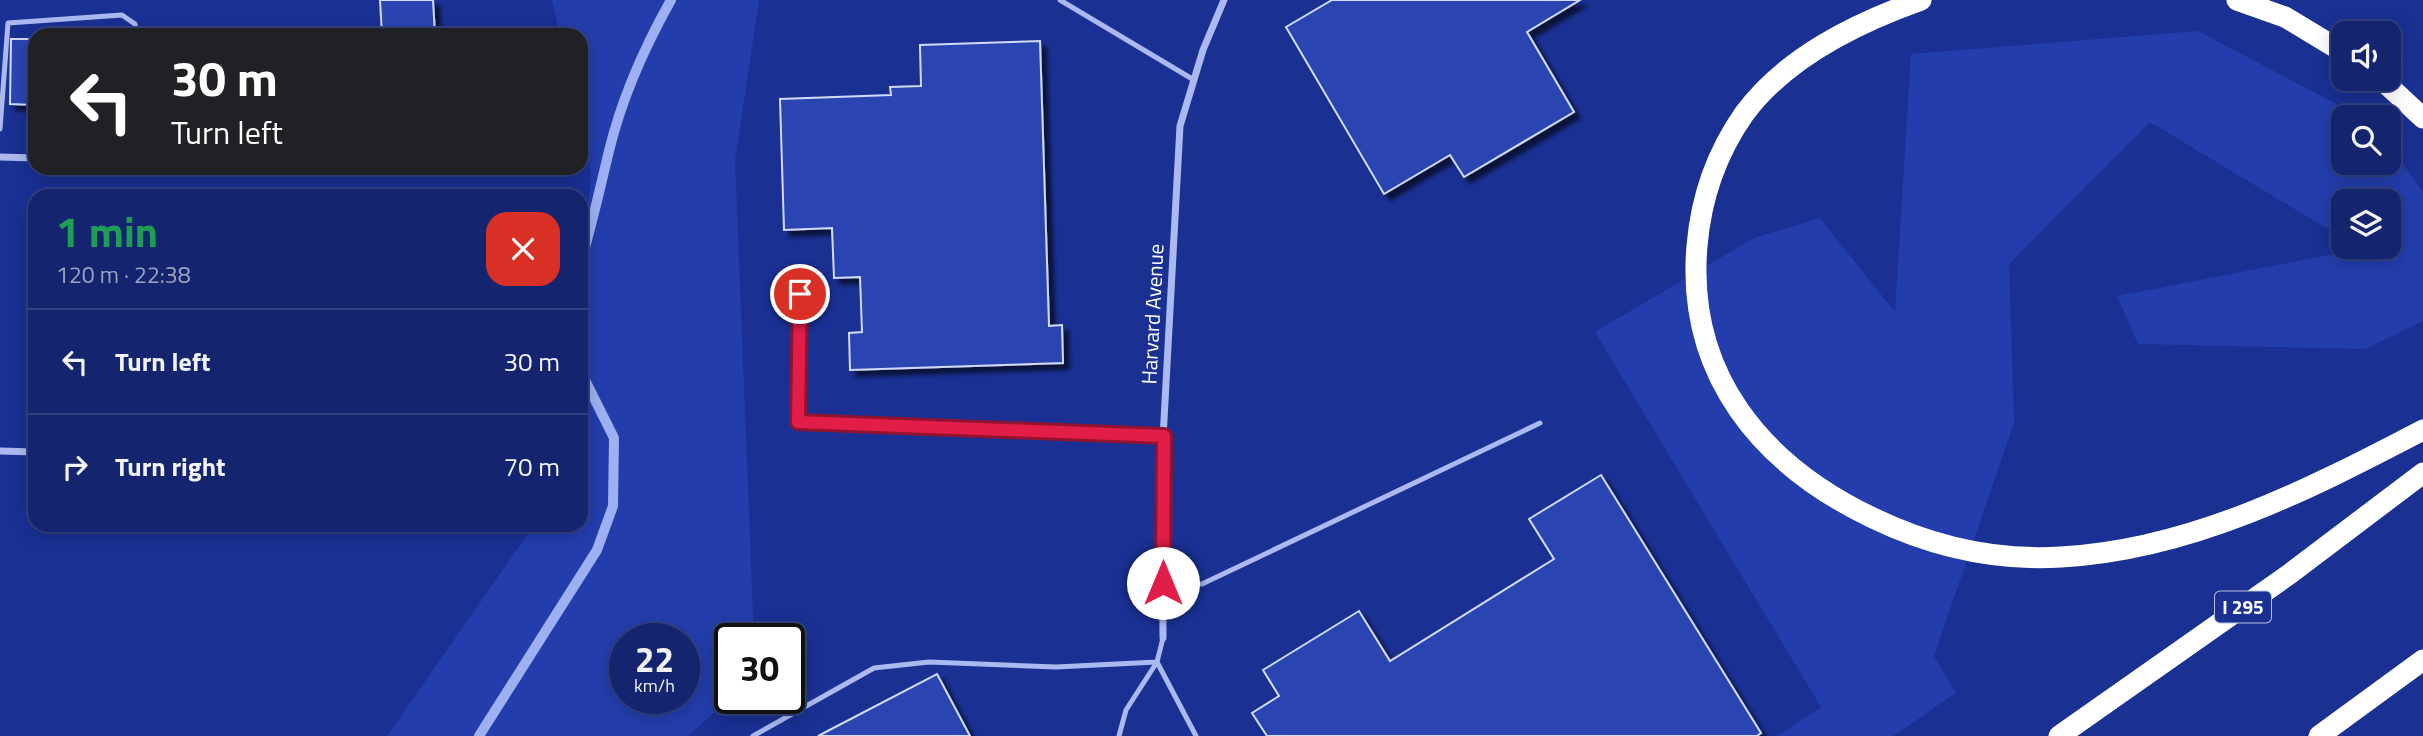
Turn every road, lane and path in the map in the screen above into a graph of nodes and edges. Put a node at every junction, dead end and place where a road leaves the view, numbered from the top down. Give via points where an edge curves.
1 (1060, 0) edge
2 (1224, 0) edge
3 (1920, 0) edge
4 (2237, 0) edge
5 (135, 28) edge
6 (2331, 44) edge
7 (1194, 80) junction
8 (2394, 91) edge
9 (2423, 118) edge
10 (0, 129) edge
11 (0, 157) edge
12 (28, 158) edge
13 (800, 294) dead end
14 (1540, 423) dead end
15 (2423, 429) edge
16 (1164, 436) junction
17 (0, 451) edge
18 (28, 452) edge
19 (2423, 473) edge
20 (1163, 583) junction
21 (1163, 638) joint
22 (2423, 660) edge
23 (1157, 662) junction
24 (753, 736) edge
25 (1119, 736) edge
26 (1196, 736) edge
27 (2059, 736) edge
28 (2319, 736) edge

1 - 7 lane
2 - 7 street, Harvard Avenue
3 - 15 highway via 1840,36 1791,67 1745,114 1708,186 1696,260 1705,344 1730,398 1786,463 1829,495 1916,537 1981,554 2060,557 2137,546 2244,514 2320,484
4 - 6 highway via 2294,21
5 - 10 lane via 122,15 8,23
7 - 16 street, Harvard Avenue via 1180,126
8 - 9 highway
11 - 12 street
13 - 16 lane via 798,422
14 - 20 lane via 1202,584
16 - 20 street, Harvard Avenue
17 - 18 street
19 - 27 highway, I 295 via 2291,573
20 - 21 street, Harvard Avenue
21 - 23 lane
22 - 28 highway
23 - 24 lane via 1056,667 929,662 874,668
23 - 25 lane via 1126,710
23 - 26 lane

